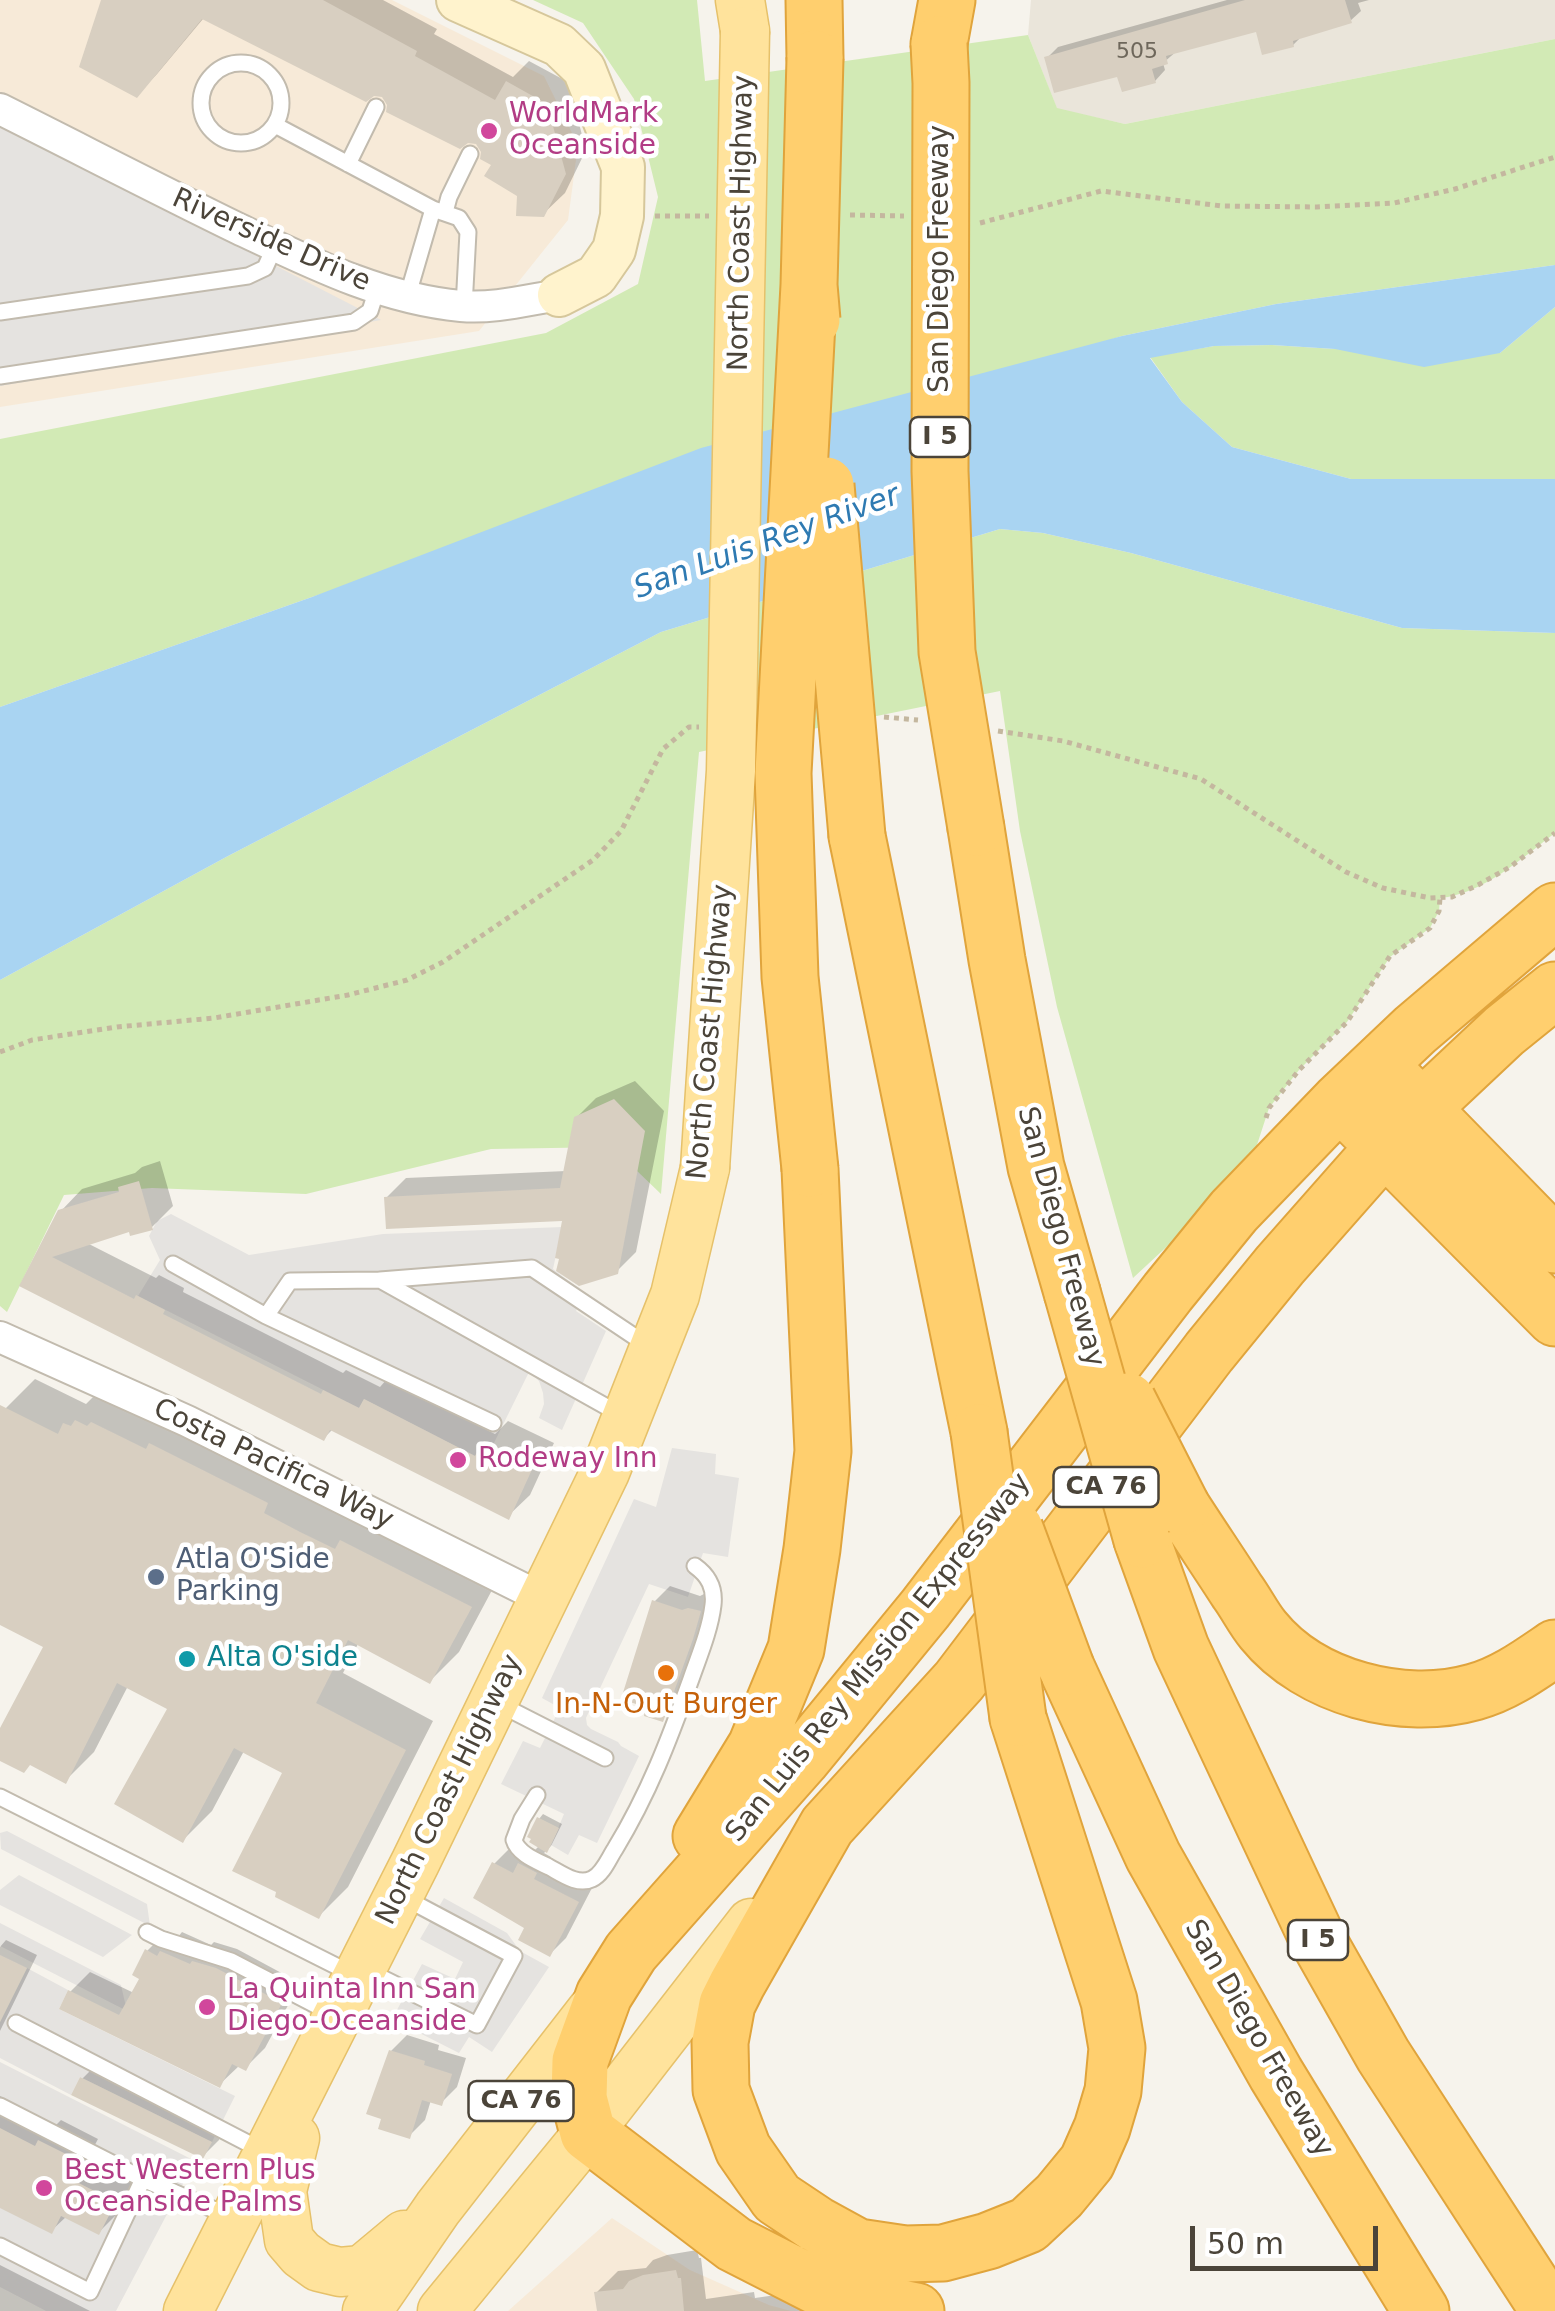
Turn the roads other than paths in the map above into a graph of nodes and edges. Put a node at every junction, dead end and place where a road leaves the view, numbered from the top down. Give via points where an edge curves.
1 (458, 0) edge
2 (814, 0) edge
3 (942, 15) edge
4 (742, 16) edge
5 (376, 107) dead end
6 (0, 109) edge
7 (275, 125) junction
8 (470, 154) dead end
9 (348, 164) junction
10 (439, 211) junction
11 (275, 246) junction
12 (809, 285) junction
13 (377, 289) junction
14 (559, 295) joint
15 (407, 298) junction
16 (464, 307) junction
17 (0, 312) edge
18 (0, 376) edge
19 (1555, 911) edge
20 (1555, 990) edge
21 (1379, 1065) junction
22 (1340, 1102) junction
23 (1422, 1108) junction
24 (1385, 1146) junction
25 (1555, 1245) edge
26 (173, 1264) dead end
27 (380, 1280) junction
28 (266, 1316) junction
29 (1555, 1318) edge
30 (0, 1338) edge
31 (654, 1350) junction
32 (627, 1418) junction
33 (493, 1422) dead end
34 (980, 1432) junction
35 (1162, 1524) junction
36 (695, 1566) dead end
37 (544, 1599) junction
38 (1555, 1648) edge
39 (494, 1702) junction
40 (605, 1758) dead end
41 (537, 1795) dead end
42 (0, 1797) edge
43 (827, 1826) junction
44 (399, 1896) junction
45 (148, 1932) dead end
46 (618, 1974) junction
47 (353, 1987) junction
48 (16, 2022) dead end
49 (313, 2067) junction
50 (0, 2106) edge
51 (588, 2132) junction
52 (269, 2154) junction
53 (143, 2178) junction
54 (438, 2208) junction
55 (235, 2219) junction
56 (0, 2246) edge
57 (188, 2311) edge
58 (366, 2311) edge
59 (442, 2311) edge
60 (916, 2311) edge
61 (1421, 2311) edge
62 (1549, 2311) edge

1 - 14 street via 558,44 584,69 623,168 614,250 596,276
2 - 12 highway, San Diego Freeway, bridge
3 - 35 highway, San Diego Freeway / I 5, bridge via 940,471 947,652 1036,1167 1072,1292
4 - 31 main road, North Coast Highway, bridge via 731,771 704,1168 675,1295
5 - 9 lane
6 - 11 street, Riverside Drive
7 - 7 lane via 282,100 260,68 234,64 210,77 201,100 213,132 245,143
7 - 9 lane
8 - 10 lane
9 - 10 lane
10 - 15 lane
10 - 16 lane via 460,218 468,232
11 - 13 street, Riverside Drive
11 - 17 lane via 265,268 248,276
12 - 34 highway, San Diego Freeway, bridge via 857,836
12 - 46 highway, bridge via 784,773 790,977 810,1169 823,1451 812,1549 796,1649 756,1746
13 - 15 street, Riverside Drive
13 - 18 lane via 370,311 354,322
14 - 16 street, Riverside Drive
15 - 16 street, Riverside Drive
19 - 21 highway, San Luis Rey Mission Expressway / CA 76
20 - 23 highway, CA 76
21 - 22 highway, San Luis Rey Mission Expressway / CA 76
21 - 23 highway
22 - 24 highway
22 - 46 highway, San Luis Rey Mission Expressway / CA 76 via 1234,1210 925,1610
23 - 24 highway, CA 76
23 - 25 highway
24 - 29 highway
24 - 43 highway, CA 76 via 1210,1352 959,1681
26 - 28 lane
27 - 28 lane via 290,1281
27 - 31 lane via 532,1268
27 - 32 lane
28 - 33 lane
30 - 37 street, Costa Pacifica Way via 187,1421
31 - 32 main road, North Coast Highway
32 - 37 main road, North Coast Highway
34 - 43 highway, bridge via 1018,1718 1109,2000 1117,2048 1113,2091 1087,2162 1028,2226 943,2253 858,2247 777,2198 743,2149 721,2090 727,2004
34 - 61 highway, San Diego Freeway, bridge via 1066,1667 1153,1856
35 - 38 highway via 1298,1663 1337,1681 1397,1698 1438,1700 1478,1692
35 - 62 highway, San Diego Freeway / I 5 via 1181,1648 1319,1942 1382,2055
36 - 41 lane via 711,1583 714,1604 703,1645 656,1774 590,1881 577,1881 516,1848 522,1819
37 - 39 main road, North Coast Highway
39 - 40 lane
39 - 44 main road, North Coast Highway
42 - 47 lane
43 - 51 main road, CA 76
44 - 47 main road, North Coast Highway
44 - 47 lane via 514,1956 478,2025
45 - 47 lane via 231,1960
46 - 51 highway via 580,2060 578,2098
46 - 54 main road, San Luis Rey Mission Expressway / CA 76
47 - 49 main road, North Coast Highway
48 - 52 lane
49 - 52 main road, North Coast Highway
49 - 54 main road via 282,2191 289,2240 300,2254 319,2267 362,2270
50 - 53 lane
51 - 59 main road, CA 76
51 - 60 highway via 734,2244 834,2295
52 - 55 main road, North Coast Highway
53 - 55 lane
53 - 56 lane via 90,2292
54 - 58 main road, San Luis Rey Mission Expressway / CA 76
55 - 57 main road, North Coast Highway

